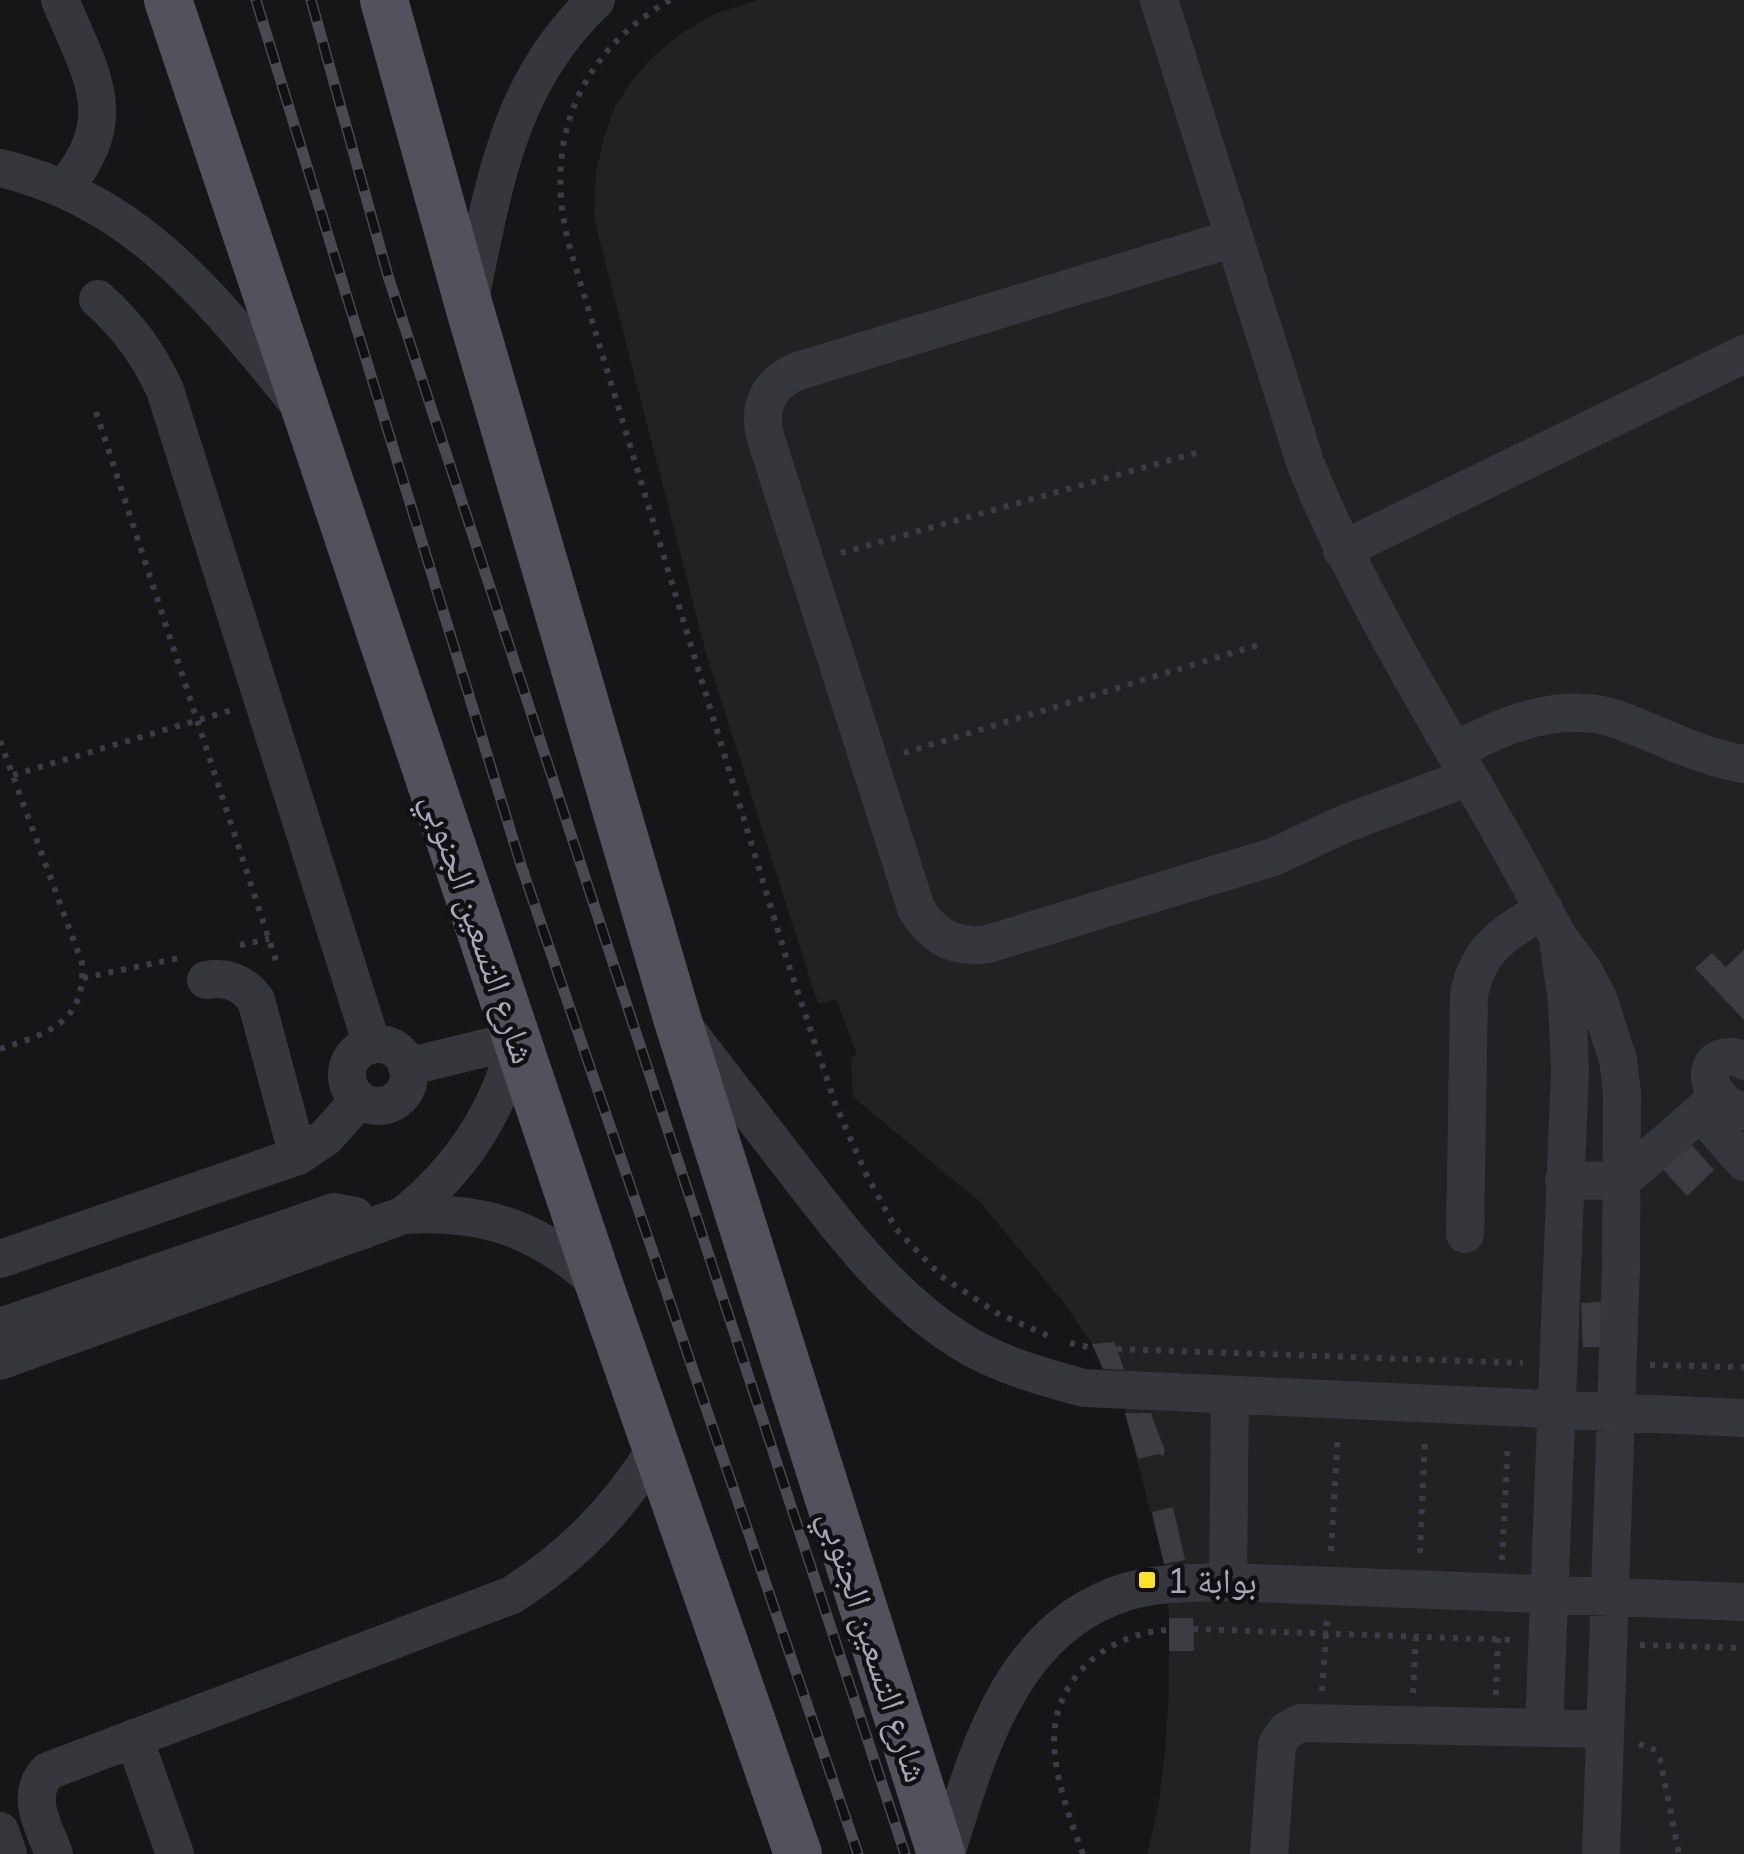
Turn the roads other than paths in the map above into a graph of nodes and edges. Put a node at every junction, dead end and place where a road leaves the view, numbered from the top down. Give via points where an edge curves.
1 (60, 0) edge
2 (168, 0) edge
3 (384, 0) edge
4 (596, 0) edge
5 (1160, 0) edge
6 (0, 168) edge
7 (63, 189) junction
8 (1234, 238) junction
9 (98, 299) dead end
10 (469, 306) junction
11 (1744, 354) edge
12 (308, 414) junction
13 (1342, 550) junction
14 (1462, 764) junction
15 (1744, 764) edge
16 (1550, 922) junction
17 (206, 980) dead end
18 (676, 1018) junction
19 (518, 1040) junction
20 (372, 1045) junction
21 (1744, 1061) edge
22 (408, 1067) junction
23 (359, 1100) junction
24 (1721, 1106) edge
25 (298, 1156) junction
26 (1744, 1162) edge
27 (1564, 1180) junction
28 (1622, 1181) junction
29 (404, 1215) junction
30 (364, 1230) junction
31 (1465, 1234) dead end
32 (0, 1259) edge
33 (1621, 1266) junction
34 (1561, 1267) junction
35 (599, 1284) junction
36 (0, 1326) edge
37 (0, 1361) edge
38 (1230, 1396) junction
39 (1556, 1409) junction
40 (1616, 1410) junction
41 (1744, 1418) edge
42 (656, 1449) junction
43 (1228, 1582) junction
44 (1549, 1595) junction
45 (1609, 1598) junction
46 (1744, 1602) edge
47 (1544, 1728) junction
48 (1604, 1729) junction
49 (134, 1738) junction
50 (0, 1831) edge
51 (8, 1854) edge
52 (54, 1854) edge
53 (175, 1854) edge
54 (798, 1854) edge
55 (943, 1854) edge
56 (1269, 1854) edge
57 (1601, 1854) edge

1 - 7 street via 98,105 92,148
2 - 12 main road, شارع التسعين الجنوبي
3 - 10 main road, شارع التسعين الجنوبي
4 - 10 street via 570,25 526,93 498,168
5 - 8 street
6 - 7 street
7 - 12 street via 127,225 191,277
8 - 13 street via 1306,464
8 - 14 street via 785,376 766,398 762,425 916,908 945,940 973,946 1273,856
9 - 20 street via 127,326 165,390
10 - 18 main road, شارع التسعين الجنوبي
11 - 13 street
12 - 19 main road, شارع التسعين الجنوبي
13 - 14 street
14 - 15 street via 1508,724 1590,714
14 - 16 street
16 - 27 street via 1569,1036
16 - 28 street via 1583,970 1610,1028 1622,1092
16 - 31 street via 1492,944 1473,976
17 - 25 street via 228,979 256,1000
18 - 38 street via 868,1261 965,1344 1084,1388
18 - 55 main road, شارع التسعين الجنوبي
19 - 22 street
19 - 29 street via 485,1125 449,1174
19 - 35 main road, شارع التسعين الجنوبي
20 - 22 street via 394,1049
20 - 23 street via 348,1068
21 - 24 street via 1730,1055 1714,1063 1710,1079
22 - 23 street via 406,1088 391,1104
23 - 25 street
24 - 26 street
24 - 28 street
25 - 32 street
27 - 28 street
27 - 34 street
28 - 33 street
29 - 30 street
29 - 35 street via 474,1216 510,1226 542,1240
30 - 36 street via 355,1216 334,1212
30 - 37 street
33 - 34 street
33 - 40 street
34 - 39 street
35 - 42 main road, شارع التسعين الجنوبي
38 - 39 street
38 - 43 street
39 - 40 street
39 - 44 street
40 - 41 street
40 - 45 street
42 - 49 street via 596,1529 512,1595
42 - 54 main road, شارع التسعين الجنوبي
43 - 44 street
43 - 55 street via 1130,1591 1063,1624 1036,1649 997,1713
44 - 45 street
44 - 47 street
45 - 46 street
45 - 48 street
47 - 48 street
47 - 56 street via 1292,1726 1278,1744
48 - 57 street
49 - 52 street via 57,1766 40,1779 35,1799
49 - 53 street
50 - 51 street

